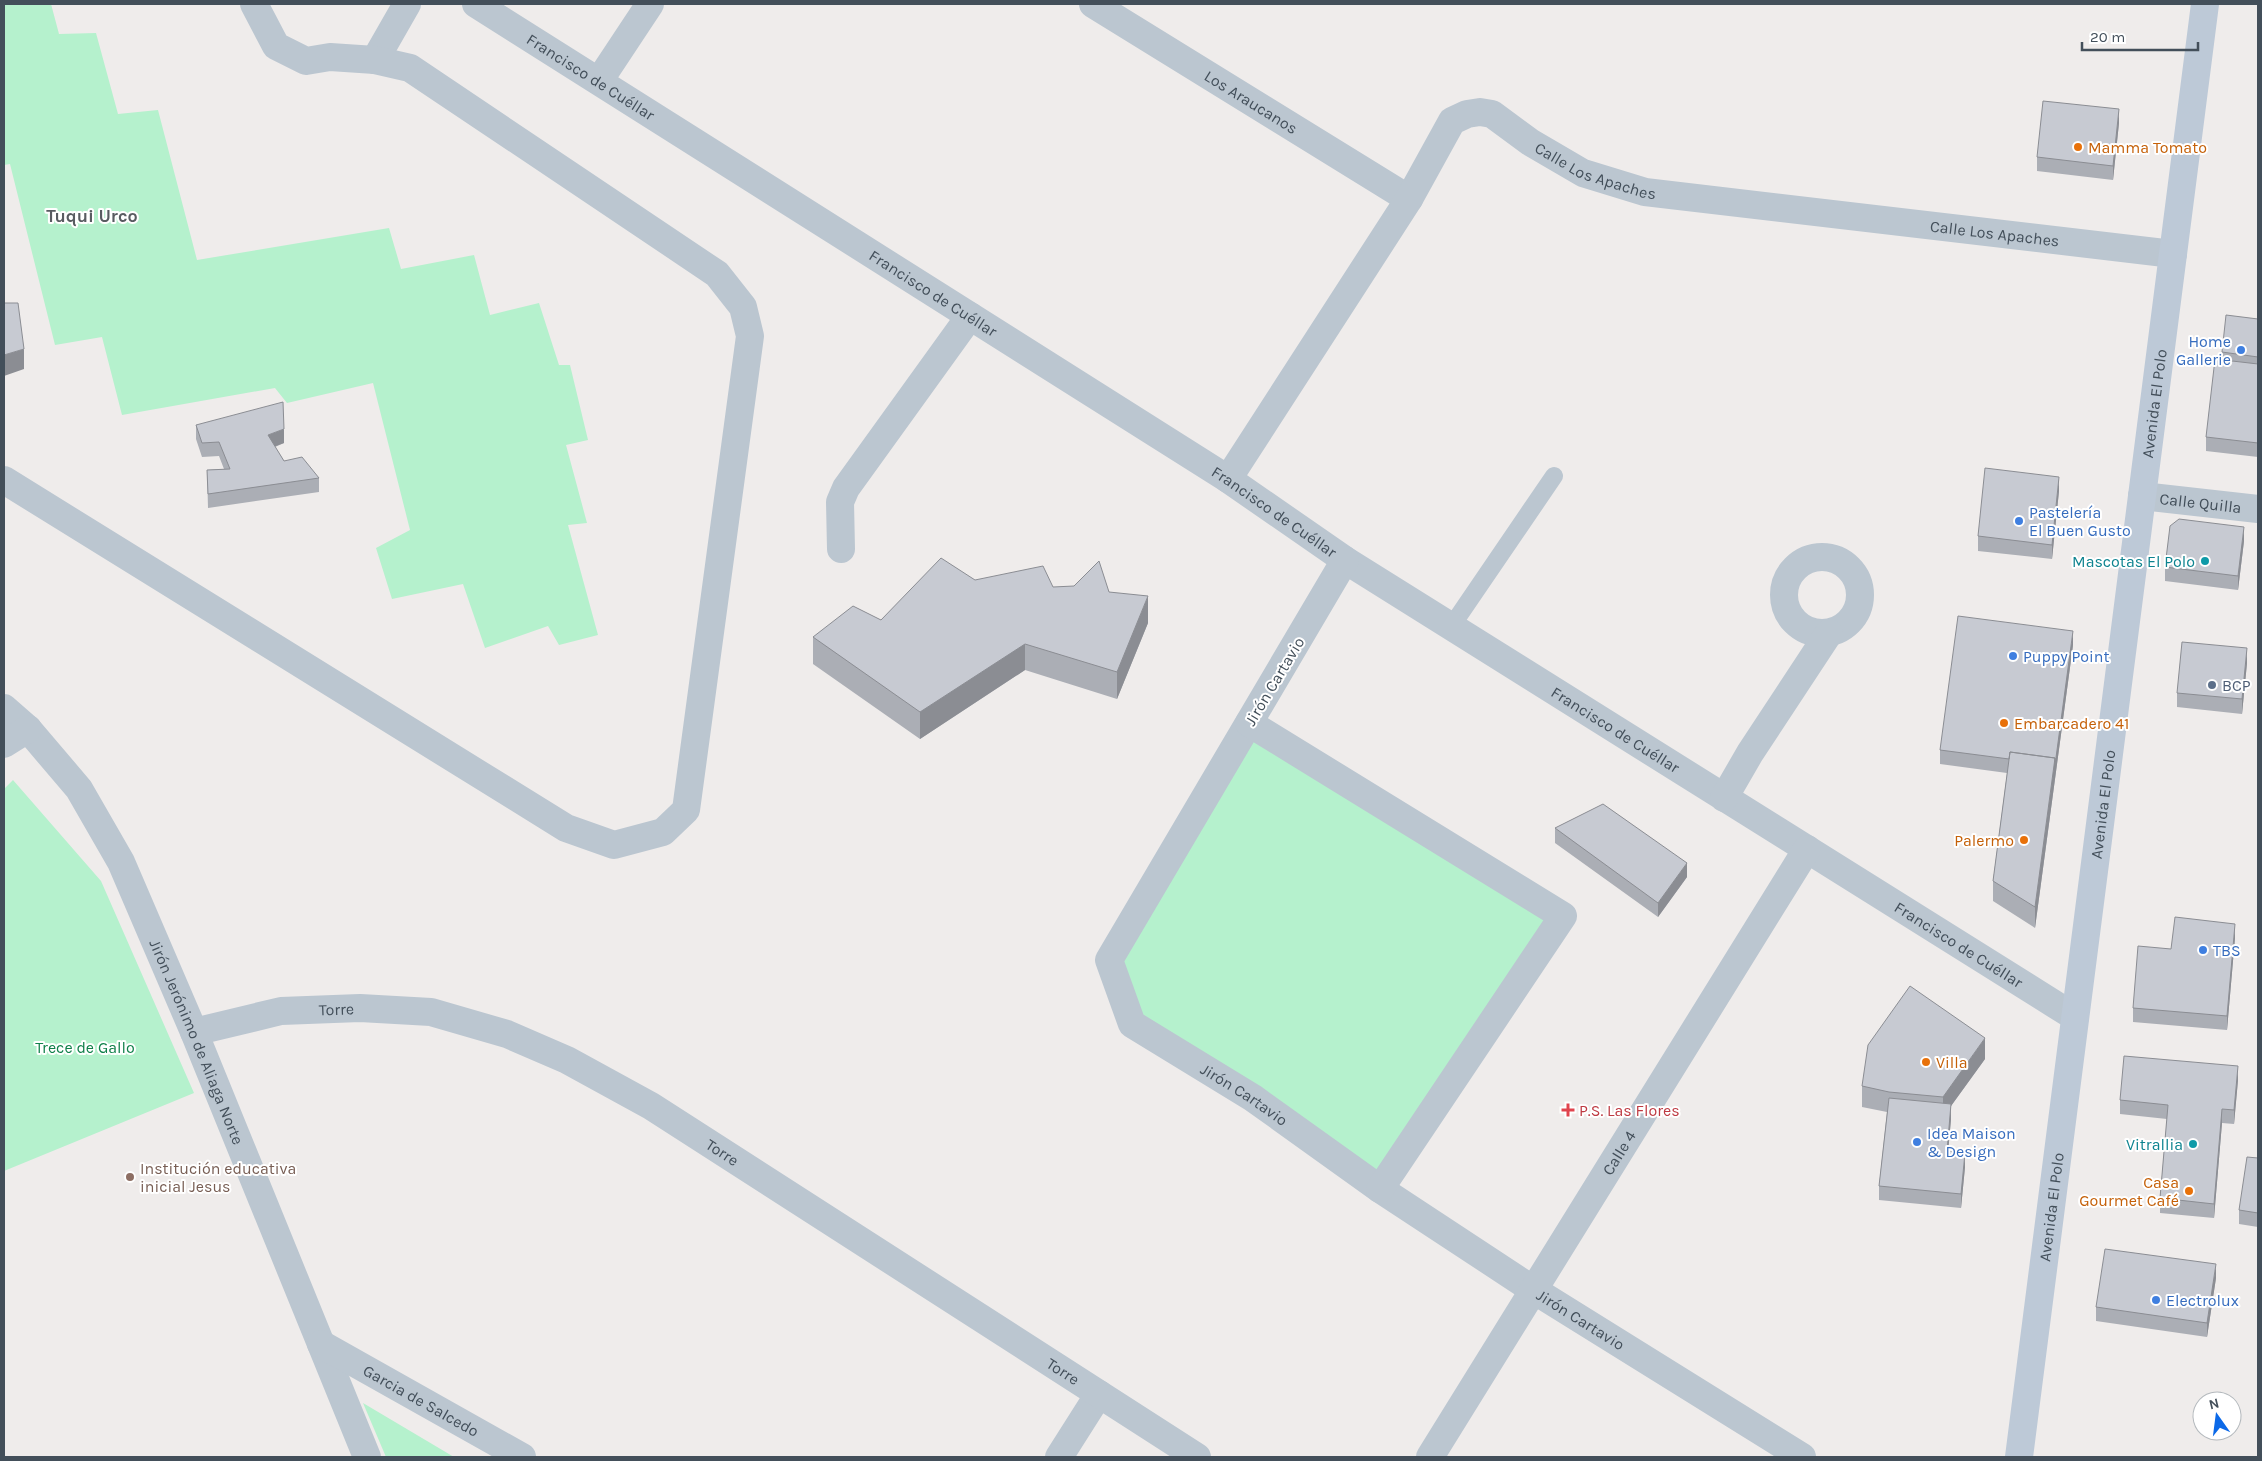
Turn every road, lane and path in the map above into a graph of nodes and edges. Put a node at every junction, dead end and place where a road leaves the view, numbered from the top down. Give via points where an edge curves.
1 (254, 4) edge
2 (407, 4) edge
3 (476, 4) edge
4 (650, 4) edge
5 (1093, 4) edge
6 (2205, 4) edge
7 (375, 60) junction
8 (599, 81) junction
9 (1409, 199) junction
10 (2173, 254) junction
11 (970, 316) junction
12 (1554, 476) dead end
13 (1228, 479) junction
14 (4, 480) edge
15 (2142, 496) junction
16 (2258, 509) edge
17 (841, 549) dead end
18 (1345, 560) junction
19 (1451, 627) junction
20 (1829, 633) dead end
21 (4, 708) edge
22 (1249, 723) junction
23 (28, 729) junction
24 (4, 744) edge
25 (1724, 798) junction
26 (1807, 849) junction
27 (2075, 1017) junction
28 (194, 1032) junction
29 (1380, 1189) junction
30 (1532, 1290) junction
31 (322, 1344) junction
32 (1098, 1394) junction
33 (367, 1457) edge
34 (522, 1457) edge
35 (1059, 1457) edge
36 (1197, 1457) edge
37 (1430, 1457) edge
38 (1802, 1457) edge
39 (2019, 1457) edge

1 - 7 street via 276,46 306,61 330,57
2 - 7 street
3 - 8 street, Francisco de Cuéllar
4 - 8 street
5 - 9 street, Los Araucanos
6 - 10 main road, Avenida El Polo
7 - 14 street via 410,68 717,274 743,307 750,336 686,810 663,832 614,845 566,828
8 - 11 street, Francisco de Cuéllar
9 - 10 street, Calle Los Apaches via 1452,122 1480,112 1492,114 1530,142 1582,173 1645,192
9 - 13 street, Calle Los Apaches
10 - 15 main road, Avenida El Polo
11 - 13 street, Francisco de Cuéllar
11 - 17 street via 846,488 840,502
12 - 19 lane
13 - 18 street, Francisco de Cuéllar
15 - 16 street, Calle Quilla
15 - 27 main road, Avenida El Polo
18 - 19 street, Francisco de Cuéllar
18 - 22 street, Jirón Cartavio
19 - 25 street, Francisco de Cuéllar
20 - 25 street
21 - 23 street, Jirón Jerónimo de Aliaga Norte
22 - 29 street, Jirón Cartavio via 1109,960 1132,1024 1253,1098
22 - 29 street via 1563,916
23 - 24 street
23 - 28 street, Jirón Jerónimo de Aliaga Norte via 78,789 121,862
25 - 26 street, Francisco de Cuéllar
26 - 27 street, Francisco de Cuéllar
26 - 30 street, Calle 4
27 - 39 main road, Avenida El Polo
28 - 31 street, Jirón Jerónimo de Aliaga Norte
28 - 32 street, Torre via 281,1011 360,1008 431,1012 507,1034 567,1060 651,1106
29 - 30 street, Jirón Cartavio
30 - 37 street, Calle 4
30 - 38 street, Jirón Cartavio
31 - 33 street, Jirón Jerónimo de Aliaga Norte
31 - 34 street, Garcia de Salcedo
32 - 35 street
32 - 36 street, Torre

